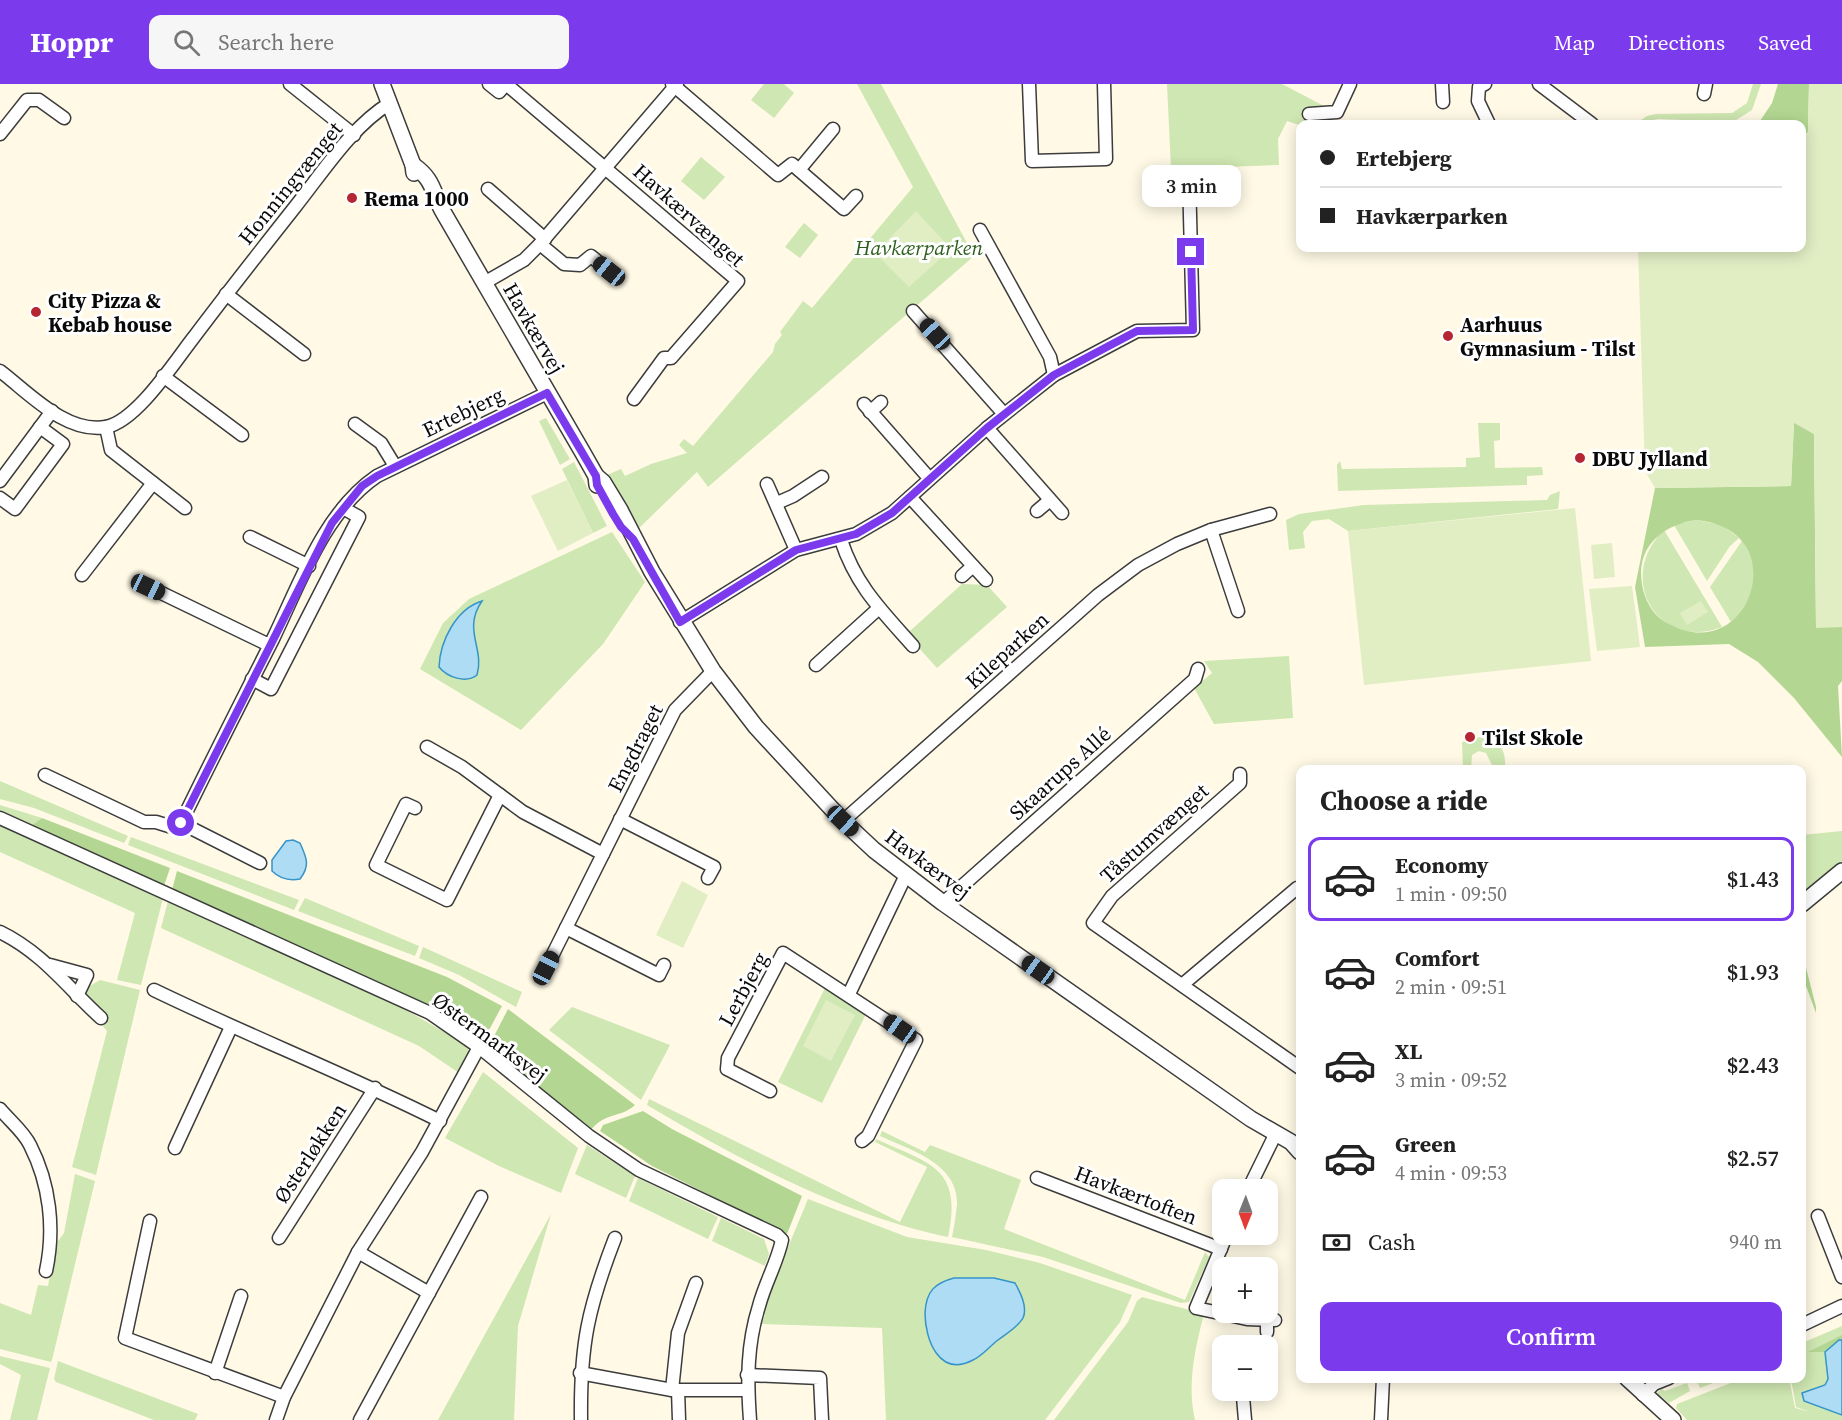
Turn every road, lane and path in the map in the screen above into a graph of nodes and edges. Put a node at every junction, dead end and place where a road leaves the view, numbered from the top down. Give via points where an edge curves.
1 (290, 84) edge
2 (382, 84) edge
3 (392, 84) edge
4 (489, 84) edge
5 (506, 84) edge
6 (1029, 84) edge
7 (1104, 84) edge
8 (1350, 84) edge
9 (1442, 84) edge
10 (1485, 84) edge
11 (1539, 84) edge
12 (675, 85) edge
13 (1443, 102) dead end
14 (390, 104) junction
15 (1309, 114) dead end
16 (64, 118) dead end
17 (1487, 120) edge
18 (1587, 120) edge
19 (833, 129) dead end
20 (0, 134) edge
21 (354, 135) junction
22 (606, 168) junction
23 (799, 170) junction
24 (1189, 177) dead end
25 (488, 189) dead end
26 (856, 196) dead end
27 (980, 230) dead end
28 (543, 241) junction
29 (609, 271) dead end
30 (484, 283) junction
31 (226, 294) junction
32 (913, 311) dead end
33 (304, 354) dead end
34 (0, 371) edge
35 (1054, 375) junction
36 (164, 376) junction
37 (547, 393) junction
38 (634, 399) dead end
39 (881, 402) dead end
40 (52, 411) junction
41 (1004, 414) junction
42 (355, 424) dead end
43 (40, 427) junction
44 (106, 427) junction
45 (987, 428) junction
46 (242, 435) dead end
47 (395, 466) junction
48 (822, 477) dead end
49 (929, 478) junction
50 (0, 481) edge
51 (153, 483) junction
52 (767, 484) dead end
53 (909, 497) junction
54 (0, 498) edge
55 (1050, 500) junction
56 (777, 503) junction
57 (185, 508) dead end
58 (343, 508) junction
59 (1037, 511) dead end
60 (1062, 513) dead end
61 (1270, 514) dead end
62 (1211, 530) junction
63 (250, 537) dead end
64 (841, 540) junction
65 (796, 550) junction
66 (309, 566) junction
67 (973, 566) junction
68 (82, 575) dead end
69 (962, 576) dead end
70 (986, 580) dead end
71 (148, 587) dead end
72 (879, 608) junction
73 (1238, 610) dead end
74 (680, 622) junction
75 (269, 645) junction
76 (914, 646) dead end
77 (816, 665) dead end
78 (1198, 669) dead end
79 (713, 671) junction
80 (252, 679) junction
81 (427, 747) dead end
82 (1240, 774) dead end
83 (45, 775) dead end
84 (500, 795) junction
85 (415, 808) dead end
86 (0, 818) edge
87 (620, 819) junction
88 (843, 821) junction
89 (181, 823) junction
90 (603, 854) junction
91 (260, 863) dead end
92 (1842, 871) edge
93 (906, 875) junction
94 (708, 878) dead end
95 (1296, 889) edge
96 (1806, 901) edge
97 (943, 903) junction
98 (566, 928) junction
99 (0, 932) edge
100 (50, 965) junction
101 (664, 965) dead end
102 (546, 968) dead end
103 (1182, 985) junction
104 (154, 990) dead end
105 (849, 994) junction
106 (76, 996) junction
107 (101, 1018) dead end
108 (231, 1027) junction
109 (479, 1047) junction
110 (1296, 1065) edge
111 (375, 1088) junction
112 (770, 1091) dead end
113 (0, 1109) edge
114 (440, 1121) junction
115 (1274, 1136) junction
116 (862, 1141) dead end
117 (175, 1148) dead end
118 (1296, 1150) edge
119 (1037, 1178) dead end
120 (1253, 1179) edge
121 (481, 1197) dead end
122 (1818, 1216) dead end
123 (150, 1221) dead end
124 (279, 1238) dead end
125 (615, 1238) dead end
126 (1223, 1245) edge
127 (1221, 1249) junction
128 (358, 1252) junction
129 (46, 1271) dead end
130 (1842, 1277) edge
131 (696, 1283) dead end
132 (429, 1293) junction
133 (241, 1296) dead end
134 (1842, 1306) edge
135 (1806, 1323) edge
136 (1270, 1324) dead end
137 (215, 1373) junction
138 (580, 1373) junction
139 (747, 1375) junction
140 (1383, 1383) edge
141 (1623, 1383) edge
142 (1631, 1383) edge
143 (1656, 1383) edge
144 (675, 1390) junction
145 (748, 1390) junction
146 (1643, 1395) junction
147 (284, 1397) junction
148 (1243, 1401) edge
149 (276, 1420) edge
150 (360, 1420) edge
151 (581, 1420) edge
152 (679, 1420) edge
153 (750, 1420) edge
154 (822, 1420) edge
155 (1245, 1420) edge
156 (1381, 1420) edge
157 (1673, 1420) edge

1 - 21 street
2 - 14 street, Havkærvej
3 - 14 street, Havkærvej
4 - 5 street, Havkærvænget via 499,92
5 - 22 street, Havkærvænget
6 - 7 street via 1032,161 1106,159
8 - 15 street via 1337,112
9 - 13 street
10 - 17 street via 1479,87 1478,101
11 - 18 street
12 - 22 street, Havkærvænget
12 - 23 street, Havkærvænget via 778,176 792,164
14 - 21 street, Honningvænget via 371,115
14 - 30 street, Havkærvej via 414,174 437,201
16 - 20 street via 39,100 27,100
19 - 23 street
21 - 31 street, Honningvænget
22 - 28 street, Havkærvænget
22 - 38 street, Havkærvænget via 738,281 671,358 664,358
23 - 26 street via 844,209
24 - 35 street via 1193,330 1137,331
25 - 28 street
27 - 35 street via 1050,357
28 - 29 street via 564,264 580,264 591,256
28 - 30 street, Havkærvænget via 524,260
30 - 37 street, Havkærvej
31 - 33 street
31 - 36 street, Honningvænget
32 - 41 street via 938,332
34 - 40 street
35 - 41 street
36 - 44 street, Honningvænget via 132,412
36 - 46 street
37 - 47 street, Ertebjerg
37 - 74 street, Havkærvej via 596,476 617,521 633,539
39 - 49 street via 867,408
40 - 43 street
40 - 44 street via 78,425
41 - 45 street
42 - 47 street via 381,443
43 - 50 street
43 - 54 street via 63,444 15,509
44 - 51 street via 111,450
45 - 49 street
45 - 55 street
47 - 58 street, Ertebjerg via 362,486
48 - 56 street
49 - 53 street
51 - 57 street
51 - 68 street
52 - 56 street
53 - 64 street via 884,518
53 - 67 street
55 - 59 street
55 - 60 street
56 - 65 street
58 - 66 street, Ertebjerg
58 - 80 street via 359,517 271,689
61 - 62 street, Kileparken
62 - 73 street
62 - 88 street, Kileparken via 1138,565 1098,595
63 - 66 street
64 - 65 street
64 - 72 street via 849,567
65 - 74 street
66 - 75 street, Ertebjerg
67 - 69 street
67 - 70 street
71 - 75 street
72 - 76 street
72 - 77 street
74 - 79 street, Havkærvej
75 - 80 street, Ertebjerg
78 - 97 street, Skaarups Allé via 1196,679
79 - 87 street, Engdraget via 675,710
79 - 88 street, Havkærvej via 756,727
80 - 89 street, Ertebjerg
81 - 84 street
82 - 103 street, Tåstumvænget via 1240,783 1112,896 1094,923
83 - 89 street via 144,822 172,827
84 - 85 street via 447,900 376,865 406,804
84 - 90 street via 523,812
86 - 109 street, Østermarksvej via 402,999
87 - 90 street, Engdraget
87 - 94 street, Engdraget via 714,867
88 - 93 street, Havkærvej
89 - 91 street
90 - 98 street, Engdraget
92 - 96 street
93 - 97 street, Havkærvej
93 - 105 street
95 - 103 street
97 - 115 street, Havkærvej
98 - 101 street via 659,975
98 - 102 street, Engdraget
99 - 100 street
100 - 106 street
100 - 106 street via 87,975
103 - 110 street, Tåstumvænget
104 - 108 street, Østerløkken
105 - 112 street, Lerbjerg via 783,953 728,1058 727,1069
105 - 116 street, Lerbjerg via 916,1041
106 - 107 street
108 - 111 street, Østerløkken
108 - 117 street
109 - 114 street
109 - 139 street, Østermarksvej via 639,1170 782,1240 749,1343
111 - 114 street, Østerløkken
111 - 124 street, Østerløkken
113 - 129 street via 29,1143 48,1197 52,1244
114 - 128 street
115 - 118 street, Havkærvej
115 - 120 street
119 - 127 street, Havkærtoften
121 - 132 street
122 - 130 street
123 - 137 street via 125,1338
125 - 138 street via 590,1309
126 - 127 street
127 - 136 street via 1196,1308
128 - 132 street
128 - 147 street
131 - 144 street via 678,1333
132 - 150 street
133 - 137 street
134 - 135 street
137 - 147 street
138 - 144 street
138 - 151 street
139 - 145 street, Østermarksvej
139 - 154 street via 820,1378
140 - 156 street
141 - 146 street
142 - 146 street
143 - 146 street
144 - 145 street
144 - 152 street
145 - 153 street, Østermarksvej
146 - 157 street
147 - 149 street
148 - 155 street

